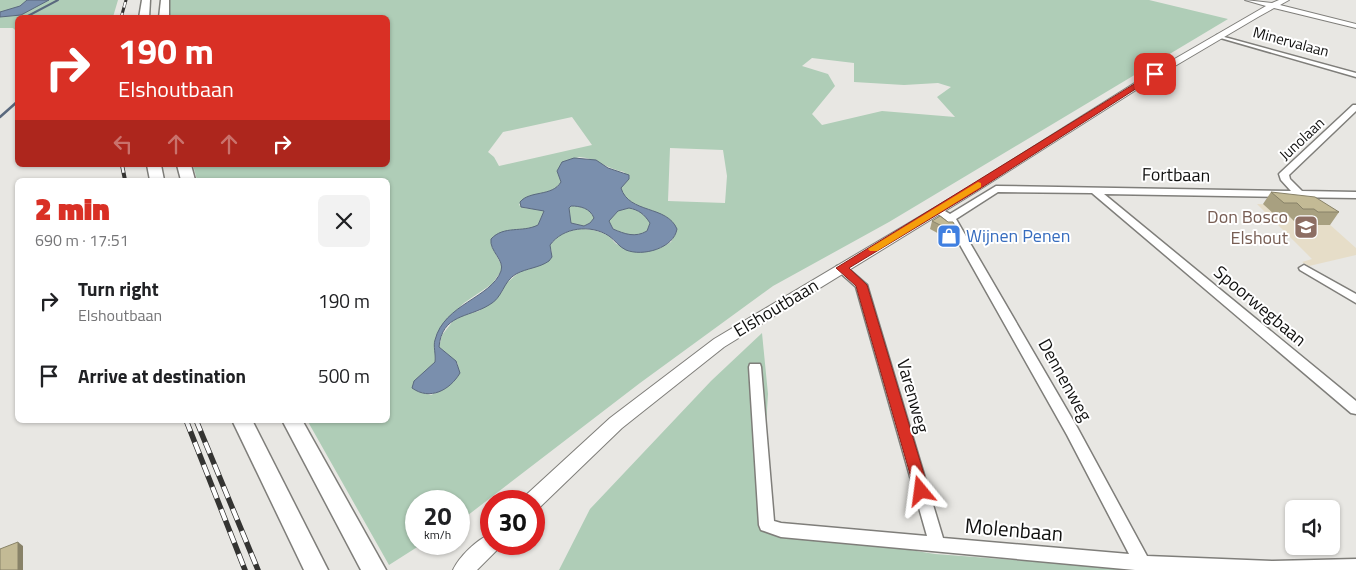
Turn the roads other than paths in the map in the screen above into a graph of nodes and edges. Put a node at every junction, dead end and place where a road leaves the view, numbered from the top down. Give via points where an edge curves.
1 (146, 0) edge
2 (164, 0) edge
3 (1249, 0) edge
4 (1286, 0) edge
5 (1272, 6) junction
6 (144, 15) edge
7 (164, 15) edge
8 (1356, 26) edge
9 (1219, 36) junction
10 (1356, 75) edge
11 (1356, 107) edge
12 (1095, 190) junction
13 (1299, 194) junction
14 (1356, 195) edge
15 (938, 210) junction
16 (950, 218) junction
17 (841, 268) junction
18 (1304, 268) dead end
19 (1356, 299) edge
20 (755, 367) dead end
21 (1356, 409) edge
22 (243, 423) edge
23 (294, 423) edge
24 (545, 490) edge
25 (937, 544) junction
26 (480, 554) edge
27 (1144, 567) edge
28 (1356, 567) edge
29 (316, 570) edge
30 (374, 570) edge
31 (463, 570) edge

1 - 6 highway
2 - 7 highway
3 - 5 main road
4 - 5 main road, Elshoutbaan
5 - 8 main road
5 - 9 main road, Elshoutbaan
9 - 10 street, Minervalaan
9 - 15 main road, Elshoutbaan
11 - 13 street, Junolaan via 1284,174
12 - 13 street, Fortbaan
12 - 16 street, Fortbaan via 996,189
12 - 21 street, Spoorwegbaan
13 - 14 street, Fortbaan
15 - 16 street
15 - 17 main road, Elshoutbaan
16 - 27 street, Dennenweg via 1072,431
17 - 24 main road, Elshoutbaan via 737,331 688,366 616,423
17 - 25 street, Varenweg via 861,285
18 - 19 street
20 - 25 street, Molenbaan via 768,525 782,530
22 - 29 highway
23 - 30 highway
25 - 27 street, Molenbaan
26 - 31 main road
27 - 28 street, Molenbaan

